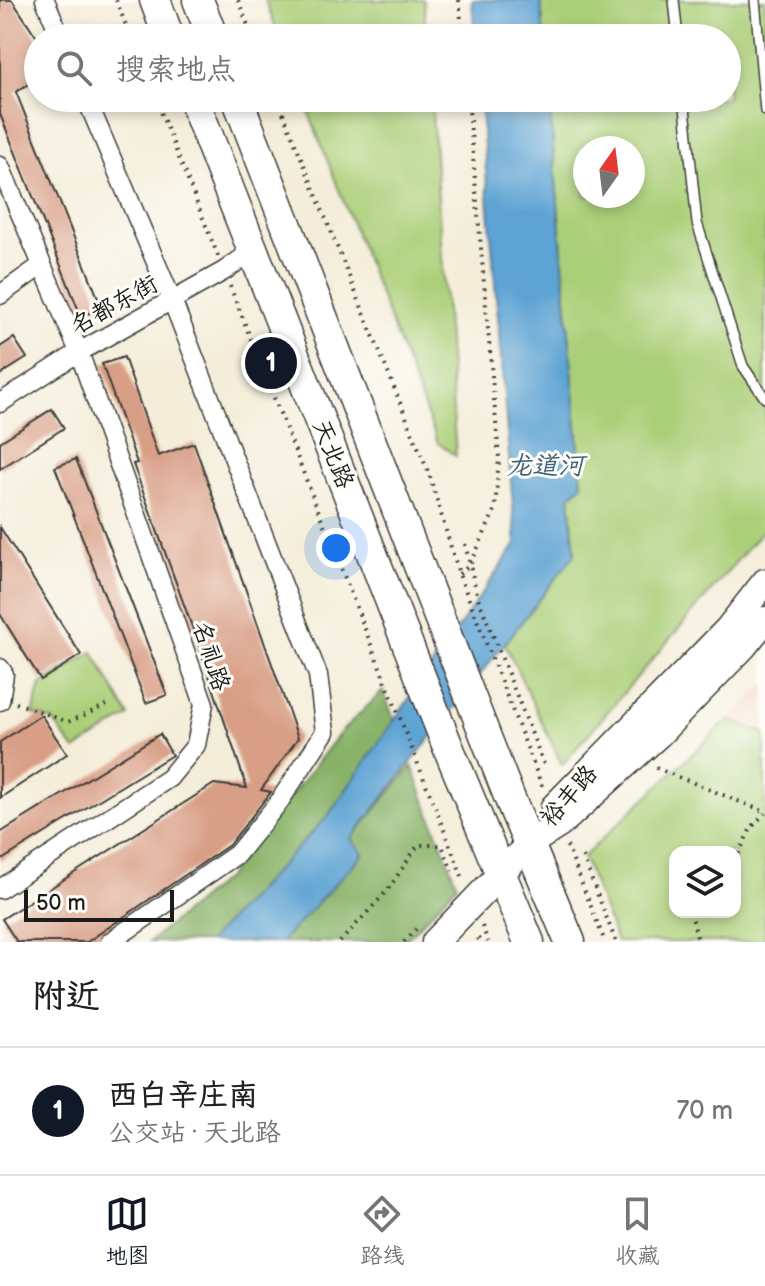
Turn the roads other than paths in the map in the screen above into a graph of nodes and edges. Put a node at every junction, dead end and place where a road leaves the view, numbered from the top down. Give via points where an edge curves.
1 (45, 0) edge
2 (155, 0) edge
3 (198, 0) edge
4 (674, 0) edge
5 (755, 0) edge
6 (55, 24) edge
7 (164, 24) edge
8 (207, 24) edge
9 (677, 24) edge
10 (765, 111) edge
11 (92, 112) edge
12 (198, 112) edge
13 (242, 112) edge
14 (685, 112) edge
15 (0, 166) edge
16 (252, 251) junction
17 (42, 265) junction
18 (0, 295) edge
19 (172, 300) junction
20 (79, 352) junction
21 (765, 398) edge
22 (0, 403) edge
23 (765, 582) edge
24 (765, 620) edge
25 (0, 668) edge
26 (1, 700) edge
27 (555, 817) junction
28 (530, 843) junction
29 (500, 873) junction
30 (0, 889) edge
31 (110, 942) edge
32 (435, 942) edge
33 (529, 942) edge
34 (570, 942) edge

1 - 6 street
2 - 7 main road
3 - 8 main road
4 - 9 lane
5 - 10 lane
11 - 19 street
12 - 16 main road, 天北路
13 - 28 main road, 天北路
14 - 21 lane via 697,223 743,366
15 - 17 street, 名礼路
16 - 19 street, 名都东街
16 - 29 main road, 天北路
17 - 18 street
17 - 20 street, 名礼路
19 - 20 street, 名都东街
19 - 31 street via 318,675 325,732 237,854
20 - 22 street, 名都东街
20 - 30 street, 名礼路 via 204,704 196,745 169,778
23 - 27 street, 裕丰路
24 - 27 street, 裕丰路 via 659,734
25 - 26 street
27 - 28 street, 裕丰路
28 - 29 street, 裕丰路
28 - 34 main road, 天北路
29 - 32 street, 裕丰路
29 - 33 main road, 天北路

